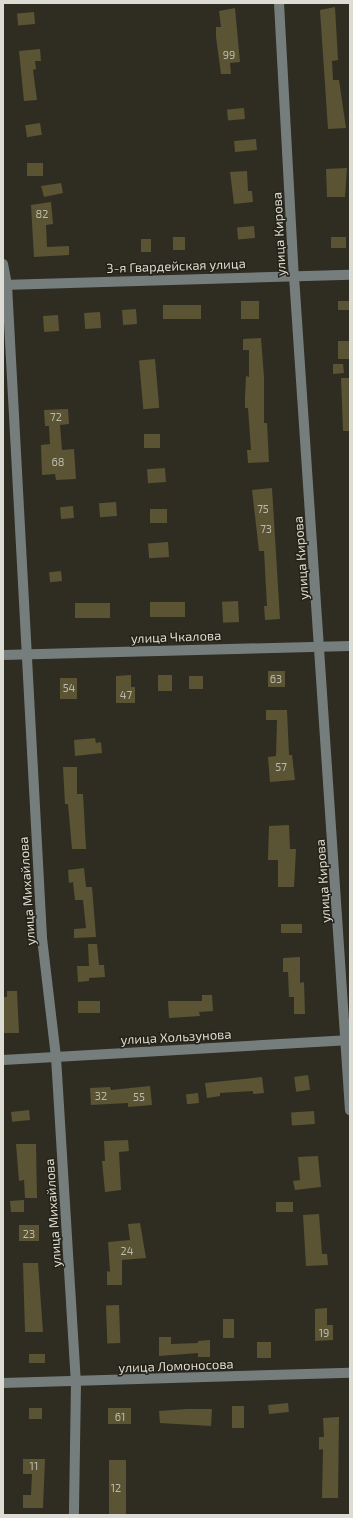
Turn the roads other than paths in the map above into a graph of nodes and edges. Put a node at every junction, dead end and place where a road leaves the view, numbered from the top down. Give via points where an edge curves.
1 (279, 3) edge
2 (3, 264) edge
3 (350, 275) edge
4 (294, 276) junction
5 (5, 285) edge
6 (321, 646) junction
7 (350, 646) edge
8 (3, 655) edge
9 (26, 655) junction
10 (348, 1041) edge
11 (56, 1057) junction
12 (3, 1060) edge
13 (350, 1110) edge
14 (350, 1373) edge
15 (3, 1383) edge
16 (76, 1383) junction
17 (74, 1515) edge

1 - 4 street, улица Кирова
2 - 5 street, улица Михайлова
3 - 4 street, 3-я Гвардейская улица
4 - 5 street, 3-я Гвардейская улица
4 - 6 street, улица Кирова
5 - 9 street, улица Михайлова
6 - 7 street, улица Чкалова
6 - 9 street, улица Чкалова
6 - 10 street, улица Кирова
8 - 9 street, улица Чкалова
9 - 11 street, улица Михайлова via 42,938
10 - 11 street, улица Хользунова
10 - 13 street, улица Кирова
11 - 12 street, улица Хользунова
11 - 16 street, улица Михайлова
14 - 16 street, улица Ломоносова
15 - 16 street, улица Ломоносова
16 - 17 street, улица Михайлова

